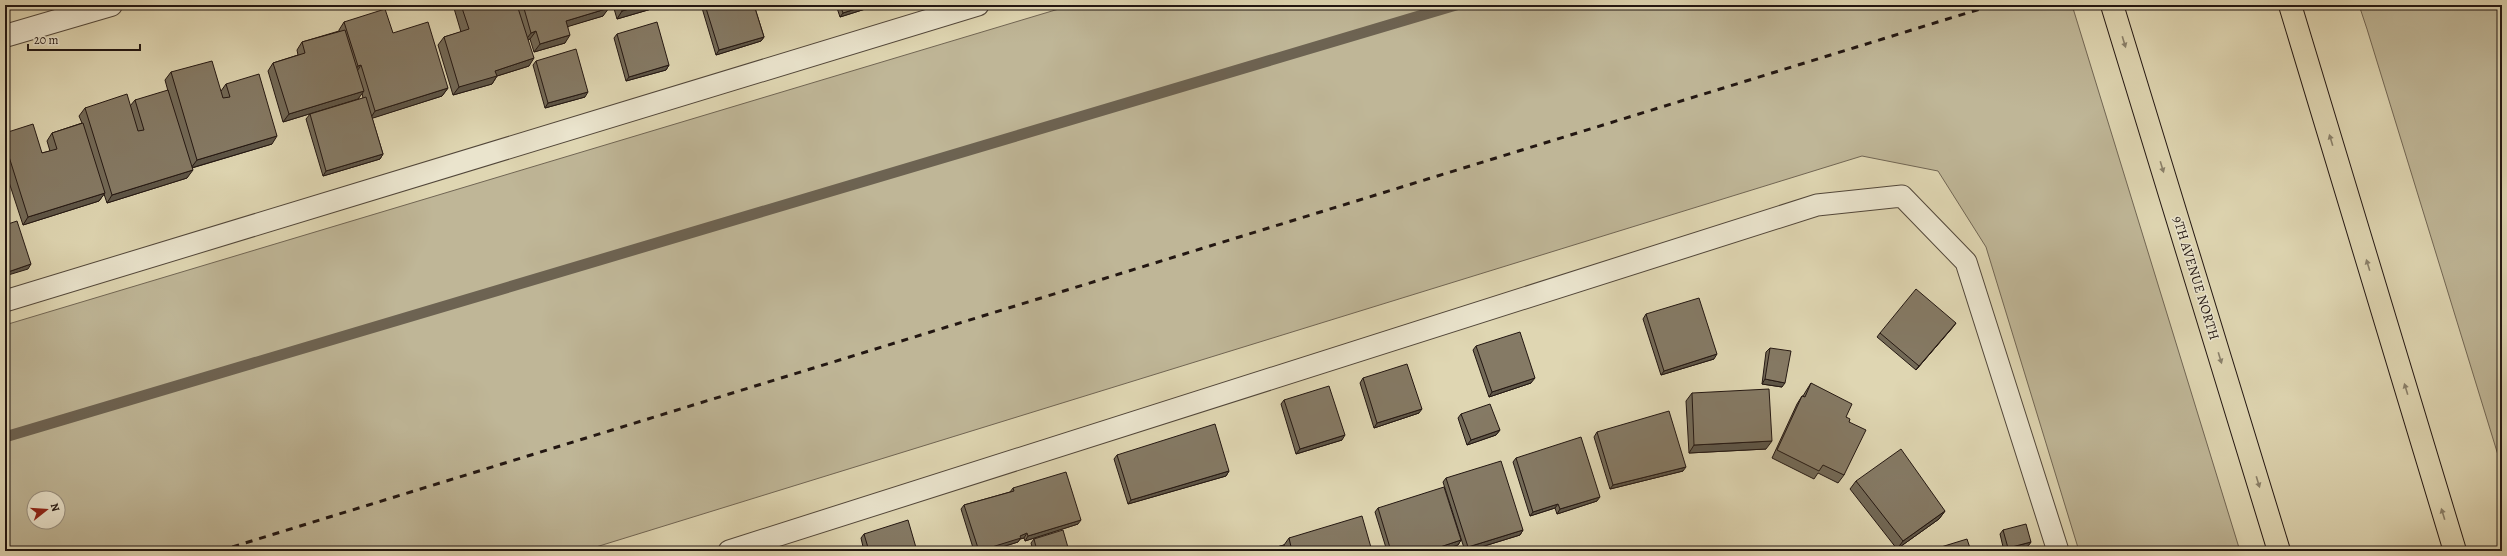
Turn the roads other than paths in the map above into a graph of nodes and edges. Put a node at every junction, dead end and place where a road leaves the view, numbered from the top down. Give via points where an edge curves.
1 (111, 5) edge
2 (978, 5) edge
3 (2112, 5) edge
4 (2290, 5) edge
5 (5, 36) edge
6 (5, 301) edge
7 (729, 551) edge
8 (2058, 551) edge
9 (2279, 551) edge
10 (2455, 551) edge

1 - 5 street
2 - 6 lane
3 -> 9 main road, 9TH AVENUE NORTH
10 -> 4 main road
7 - 8 lane via 1817,205 1902,196 1966,262

